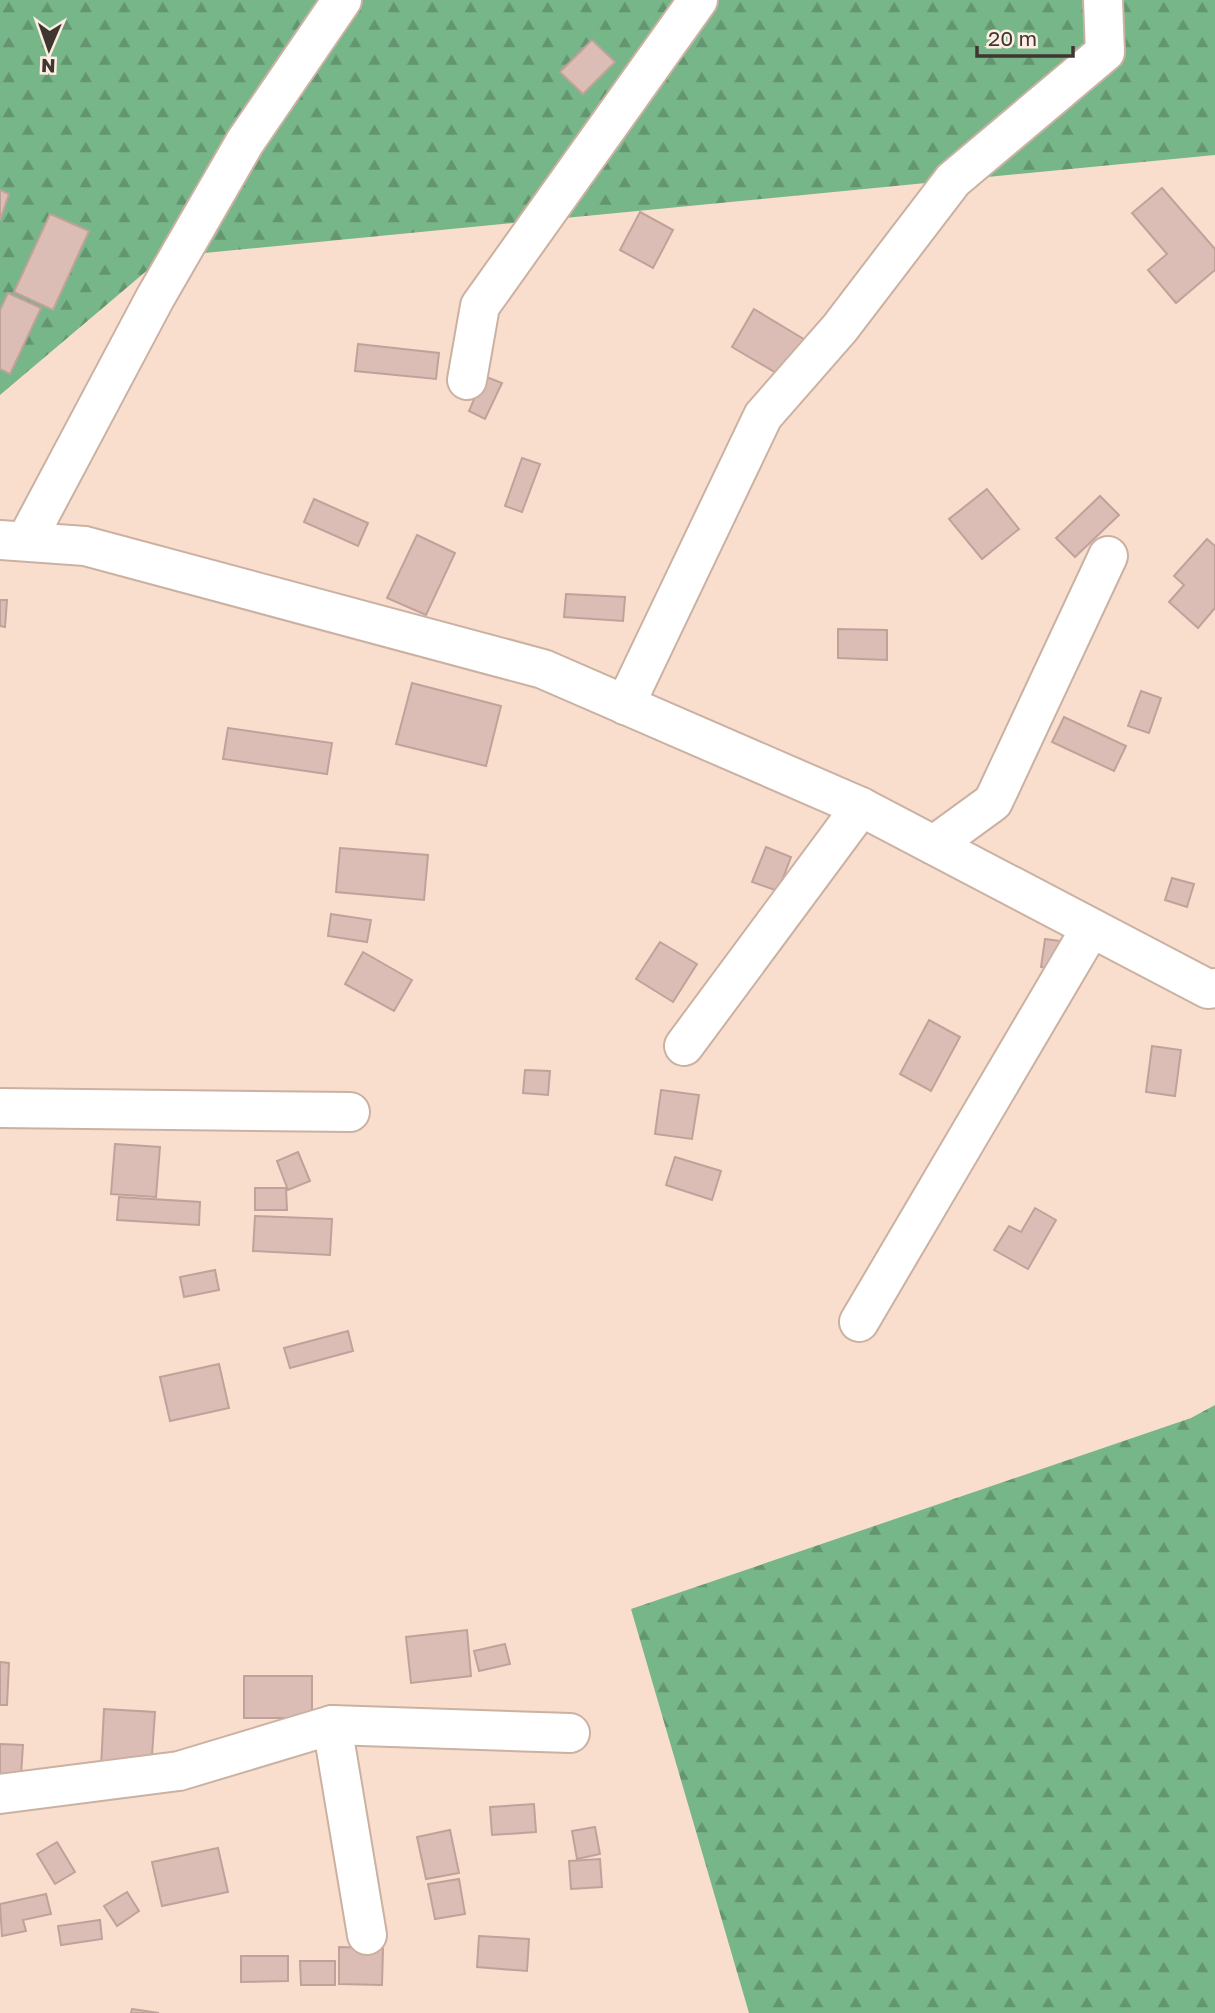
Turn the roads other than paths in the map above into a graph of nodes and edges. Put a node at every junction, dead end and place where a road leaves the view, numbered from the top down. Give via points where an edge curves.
1 (342, 0) edge
2 (698, 0) edge
3 (1103, 0) edge
4 (467, 380) dead end
5 (13, 540) edge
6 (1108, 556) dead end
7 (625, 705) junction
8 (861, 807) junction
9 (934, 845) junction
10 (1091, 928) junction
11 (1215, 988) edge
12 (684, 1046) dead end
13 (0, 1108) edge
14 (350, 1112) dead end
15 (859, 1322) dead end
16 (332, 1725) junction
17 (570, 1733) dead end
18 (0, 1794) edge
19 (367, 1935) dead end

1 - 5 street via 245,142
2 - 4 street via 480,306
3 - 7 street via 1105,52 953,180 840,328 763,416
5 - 7 street via 85,545 543,669
6 - 9 street via 993,802
7 - 8 street
8 - 9 street
8 - 12 street
9 - 10 street
10 - 11 street via 1208,989
10 - 15 street
13 - 14 street
16 - 17 street
16 - 18 street via 179,1770
16 - 19 street

